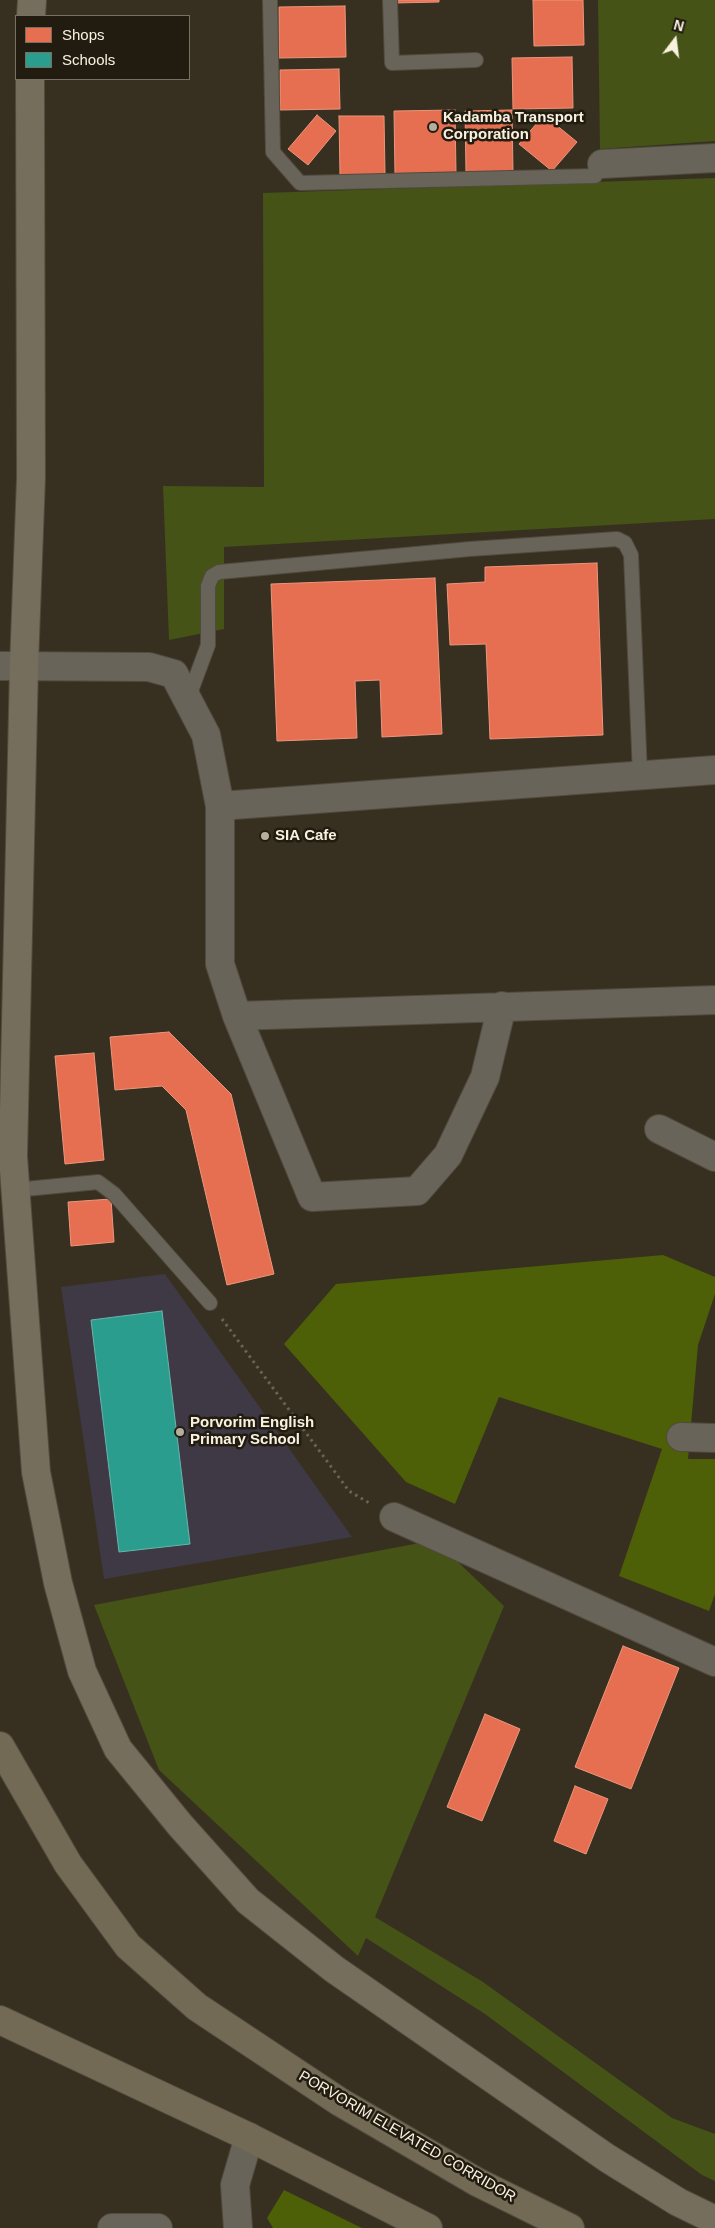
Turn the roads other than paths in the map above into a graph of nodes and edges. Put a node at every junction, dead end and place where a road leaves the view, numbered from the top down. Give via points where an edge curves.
1 (32, 0) edge
2 (270, 0) edge
3 (390, 0) edge
4 (31, 15) edge
5 (476, 60) dead end
6 (30, 80) edge
7 (715, 158) edge
8 (602, 164) joint
9 (12, 665) edge
10 (188, 700) junction
11 (715, 770) edge
12 (640, 775) junction
13 (220, 806) junction
14 (715, 1000) edge
15 (502, 1006) junction
16 (237, 1016) junction
17 (659, 1129) dead end
18 (715, 1157) edge
19 (15, 1190) junction
20 (210, 1303) road end
21 (680, 1437) dead end
22 (715, 1438) edge
23 (394, 1517) road end
24 (715, 1662) edge
25 (0, 1746) edge
26 (0, 2021) edge
27 (249, 2136) junction
28 (715, 2220) edge
29 (112, 2228) edge
30 (158, 2228) edge
31 (238, 2228) edge
32 (428, 2228) edge
33 (570, 2228) edge

1 - 4 main road
2 - 8 lane via 273,152 300,183 595,176
3 - 5 lane via 392,63
6 - 9 main road via 31,478
7 - 8 street
9 - 10 street via 149,667 174,674
9 - 19 main road
10 - 12 lane via 208,645 208,586 212,576 219,572 617,539 625,543 631,555
10 - 13 street via 206,735
11 - 12 street
12 - 13 street
13 - 16 street via 220,964
14 - 15 street
15 - 16 street
15 - 16 street via 485,1076 448,1155 417,1191 312,1196
17 - 18 street
19 - 20 lane via 98,1182 114,1194
19 - 28 main road via 36,1472 58,1583 82,1671 118,1750 248,1901 334,1969 607,2158 678,2202
21 - 22 street
23 - 24 street
25 - 33 highway, PORVORIM ELEVATED CORRIDOR via 68,1864 128,1946 197,2007 340,2102 477,2182
26 - 27 highway
27 - 31 street via 235,2185
27 - 32 highway
29 - 30 street

